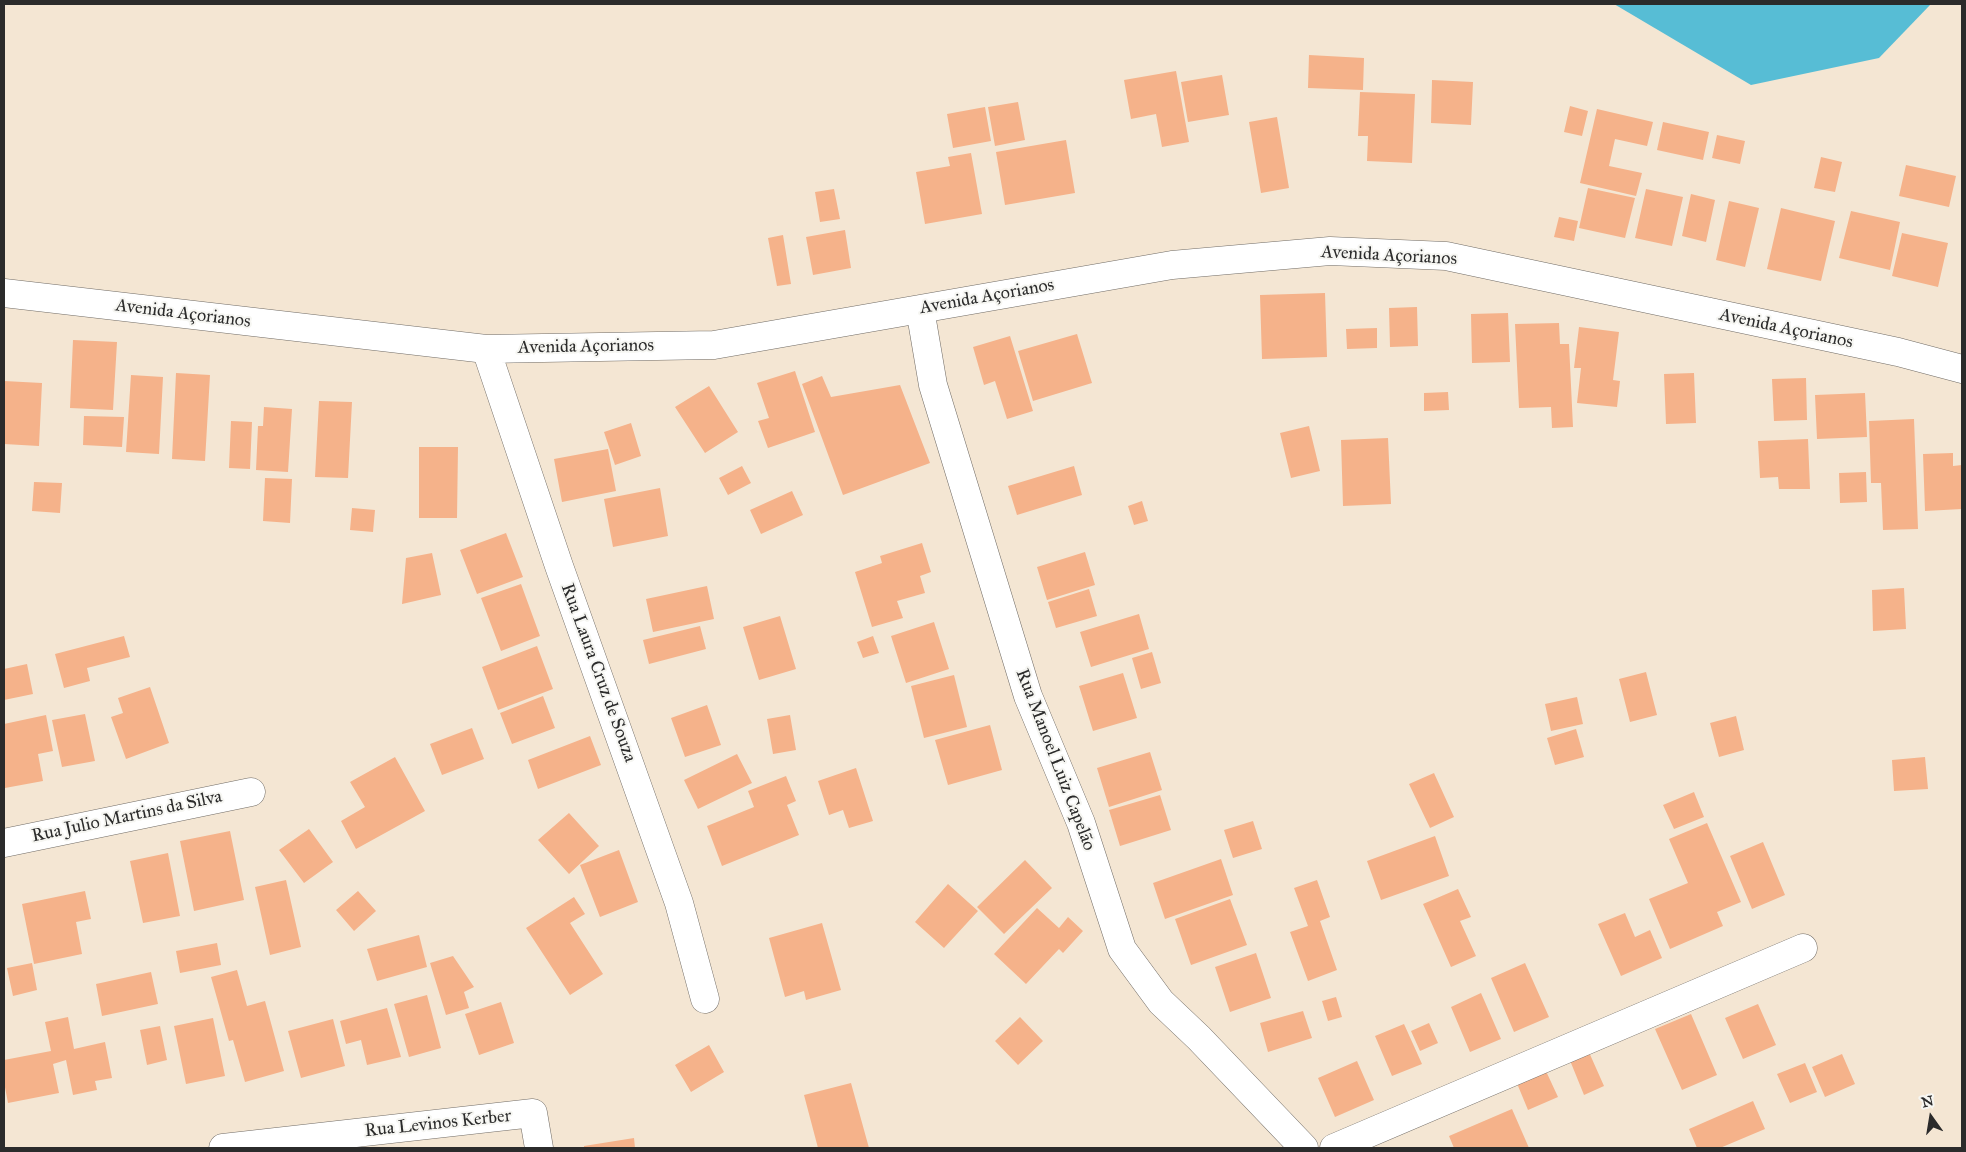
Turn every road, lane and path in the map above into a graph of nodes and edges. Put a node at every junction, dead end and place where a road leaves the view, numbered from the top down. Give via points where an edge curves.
1 (4, 293) edge
2 (920, 309) junction
3 (486, 349) junction
4 (1962, 369) edge
5 (251, 792) dead end
6 (4, 843) edge
7 (1802, 948) dead end
8 (705, 999) dead end
9 (223, 1148) edge
10 (538, 1148) edge
11 (1304, 1148) edge
12 (1334, 1148) edge

1 - 3 street, Avenida Açorianos
2 - 3 street, Avenida Açorianos via 714,345
2 - 4 street, Avenida Açorianos via 1172,265 1330,251 1446,256 1888,350
2 - 11 street, Rua Manoel Luiz Capelão via 933,385 1028,696 1080,822 1122,949 1161,1002 1200,1038
3 - 8 street, Rua Laura Cruz de Souza via 679,903
5 - 6 street, Rua Julio Martins da Silva
7 - 12 street
9 - 10 street, Rua Levinos Kerber via 533,1113

